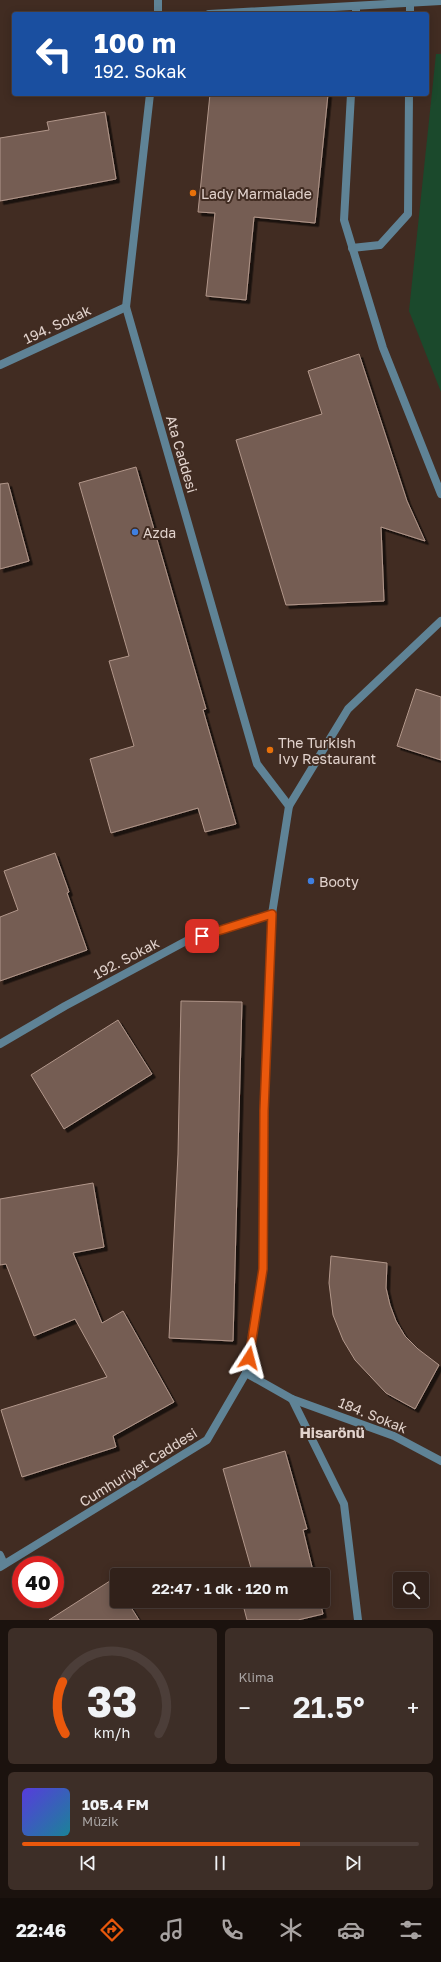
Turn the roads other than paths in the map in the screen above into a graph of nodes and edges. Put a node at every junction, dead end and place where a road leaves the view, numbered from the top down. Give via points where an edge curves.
1 (158, 0) edge
2 (441, 1) edge
3 (410, 3) junction
4 (356, 10) edge
5 (158, 12) edge
6 (282, 12) edge
7 (410, 12) edge
8 (150, 96) edge
9 (351, 96) edge
10 (409, 96) edge
11 (352, 248) junction
12 (126, 307) junction
13 (0, 365) edge
14 (441, 494) edge
15 (441, 621) edge
16 (289, 806) junction
17 (272, 914) junction
18 (0, 1044) edge
19 (246, 1373) junction
20 (292, 1398) junction
21 (441, 1461) edge
22 (0, 1554) edge
23 (2, 1566) edge
24 (358, 1620) edge

1 - 5 street
2 - 3 street
3 - 4 street
3 - 7 street
4 - 6 street
8 - 12 street, Ata Caddesi
9 - 11 street via 344,220
10 - 11 street via 408,214 380,245
11 - 14 street via 383,348
12 - 13 street, 194. Sokak
12 - 16 street, Ata Caddesi via 257,764
15 - 16 street, Cumhuriyet Caddesi via 348,709
16 - 17 street, Cumhuriyet Caddesi
17 - 18 street, 192. Sokak via 188,940
17 - 19 street, Cumhuriyet Caddesi via 264,1111 263,1269
19 - 20 street
19 - 23 street, Cumhuriyet Caddesi via 207,1440
20 - 21 street, 184. Sokak via 394,1436
20 - 24 street via 344,1504
22 - 23 street

